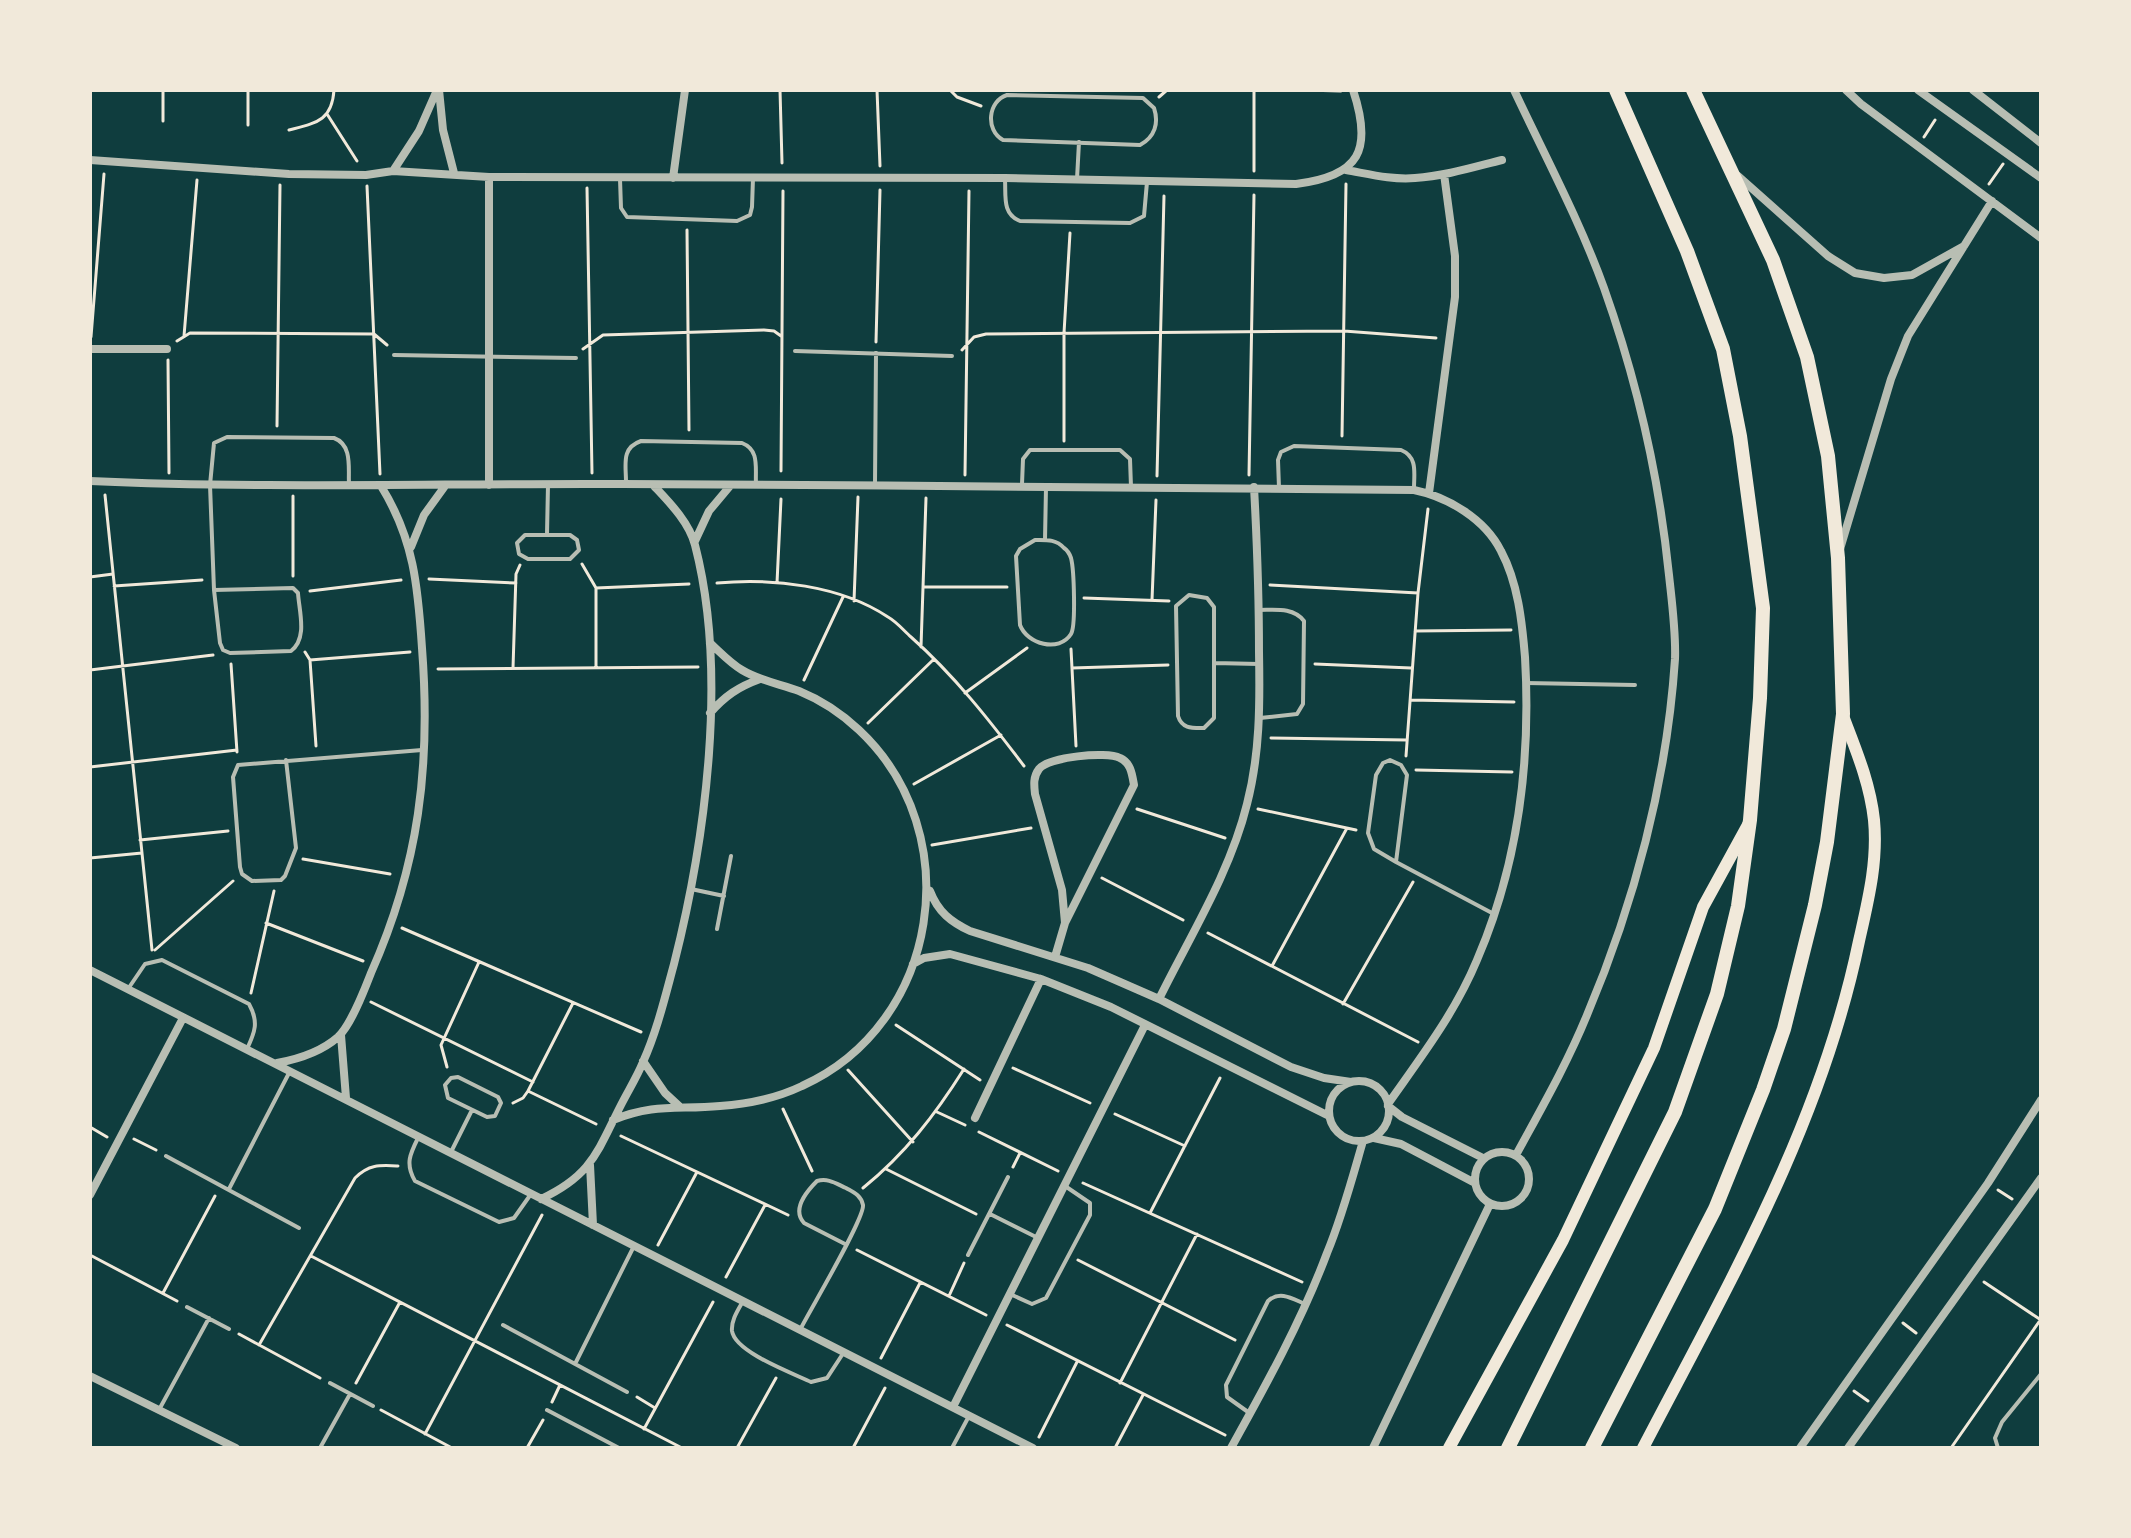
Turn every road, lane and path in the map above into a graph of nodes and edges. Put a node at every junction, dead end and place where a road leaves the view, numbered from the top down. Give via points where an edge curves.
1 (163, 90) edge
2 (248, 90) edge
3 (334, 90) edge
4 (438, 90) edge
5 (685, 90) edge
6 (780, 90) edge
7 (877, 90) edge
8 (950, 90) edge
9 (1254, 90) edge
10 (1305, 90) edge
11 (1514, 90) edge
12 (1616, 90) edge
13 (1693, 90) edge
14 (1846, 90) edge
15 (1918, 90) edge
16 (1973, 90) edge
17 (1354, 91) edge
18 (992, 107) junction
19 (1944, 108) junction
20 (327, 114) junction
21 (163, 121) dead end
22 (248, 125) dead end
23 (289, 130) dead end
24 (1079, 142) junction
25 (2041, 143) edge
26 (1917, 146) junction
27 (2009, 155) junction
28 (90, 160) edge
29 (1502, 160) dead end
30 (105, 162) junction
31 (198, 168) junction
32 (1729, 168) junction
33 (1346, 170) junction
34 (393, 171) junction
35 (280, 173) junction
36 (454, 173) junction
37 (1444, 174) junction
38 (366, 175) junction
39 (489, 177) junction
40 (587, 178) junction
41 (673, 178) junction
42 (753, 178) junction
43 (783, 178) junction
44 (881, 178) junction
45 (969, 178) junction
46 (1005, 178) junction
47 (2041, 178) edge
48 (620, 179) junction
49 (1077, 179) junction
50 (1147, 180) junction
51 (1164, 180) junction
52 (1254, 183) junction
53 (1982, 194) junction
54 (1992, 201) junction
55 (687, 220) junction
56 (1071, 222) junction
57 (2041, 238) edge
58 (1965, 246) junction
59 (1344, 331) junction
60 (688, 332) junction
61 (1251, 332) junction
62 (1064, 333) junction
63 (1160, 333) junction
64 (278, 334) junction
65 (374, 334) junction
66 (184, 336) junction
67 (782, 336) junction
68 (1451, 338) junction
69 (590, 342) junction
70 (967, 345) junction
71 (90, 348) edge
72 (167, 349) junction
73 (795, 351) joint
74 (876, 353) junction
75 (394, 355) joint
76 (489, 356) junction
77 (952, 356) joint
78 (576, 358) joint
79 (277, 437) junction
80 (689, 442) junction
81 (1341, 448) junction
82 (1064, 449) junction
83 (90, 481) edge
84 (104, 481) junction
85 (169, 484) junction
86 (592, 484) junction
87 (626, 484) junction
88 (210, 485) junction
89 (489, 485) junction
90 (548, 485) junction
91 (756, 485) junction
92 (781, 485) junction
93 (293, 486) junction
94 (349, 486) junction
95 (381, 486) junction
96 (445, 486) junction
97 (654, 486) junction
98 (730, 486) junction
99 (859, 486) junction
100 (875, 487) junction
101 (926, 487) junction
102 (965, 487) junction
103 (1022, 487) junction
104 (1046, 487) junction
105 (1131, 487) junction
106 (1156, 487) junction
107 (1251, 487) junction
108 (1279, 488) junction
109 (1414, 490) junction
110 (1429, 493) junction
111 (547, 534) junction
112 (1045, 540) junction
113 (695, 541) junction
114 (410, 548) junction
115 (574, 557) junction
116 (525, 558) junction
117 (1838, 558) junction
118 (113, 574) junction
119 (90, 577) edge
120 (415, 578) junction
121 (214, 579) junction
122 (516, 583) junction
123 (777, 583) junction
124 (702, 584) junction
125 (1258, 585) junction
126 (114, 586) junction
127 (923, 587) junction
128 (1018, 587) junction
129 (293, 588) junction
130 (596, 588) junction
131 (214, 590) junction
132 (298, 593) junction
133 (1418, 593) junction
134 (843, 596) junction
135 (1072, 598) junction
136 (1152, 600) junction
137 (854, 601) junction
138 (1179, 601) junction
139 (1259, 610) junction
140 (1523, 630) junction
141 (1415, 631) junction
142 (1070, 636) junction
143 (710, 643) junction
144 (1035, 643) junction
145 (297, 646) junction
146 (921, 647) junction
147 (422, 651) junction
148 (230, 653) junction
149 (934, 659) junction
150 (310, 660) junction
151 (1214, 663) junction
152 (1259, 664) junction
153 (1303, 664) junction
154 (1177, 665) junction
155 (123, 666) junction
156 (710, 667) junction
157 (513, 668) junction
158 (596, 668) junction
159 (1072, 668) junction
160 (1413, 668) junction
161 (424, 669) junction
162 (90, 670) edge
163 (760, 679) junction
164 (1526, 683) junction
165 (1635, 685) dead end
166 (799, 691) junction
167 (965, 693) junction
168 (1410, 700) junction
169 (1527, 703) junction
170 (710, 713) junction
171 (1843, 714) junction
172 (1260, 718) junction
173 (860, 731) junction
174 (1001, 735) junction
175 (1259, 738) junction
176 (1407, 740) junction
177 (237, 750) junction
178 (424, 750) junction
179 (1076, 757) junction
180 (317, 758) junction
181 (286, 760) junction
182 (132, 762) junction
183 (238, 765) junction
184 (90, 767) edge
185 (1405, 769) junction
186 (1523, 772) junction
187 (1034, 779) junction
188 (904, 789) junction
189 (1126, 805) junction
190 (1247, 806) junction
191 (1750, 820) junction
192 (1044, 826) junction
193 (1347, 828) junction
194 (237, 830) junction
195 (1368, 833) junction
196 (140, 840) junction
197 (1236, 841) junction
198 (924, 846) junction
199 (142, 853) junction
200 (731, 856) dead end
201 (294, 857) junction
202 (90, 858) edge
203 (1396, 862) junction
204 (1091, 872) junction
205 (1418, 873) junction
206 (242, 874) junction
207 (406, 877) junction
208 (276, 882) junction
209 (928, 886) junction
210 (691, 889) junction
211 (724, 896) junction
212 (1495, 914) junction
213 (266, 923) junction
214 (1065, 923) junction
215 (392, 924) junction
216 (1195, 926) junction
217 (717, 929) dead end
218 (1055, 957) junction
219 (479, 962) junction
220 (913, 964) junction
221 (374, 966) junction
222 (1272, 966) junction
223 (90, 970) edge
224 (1041, 979) junction
225 (128, 990) junction
226 (361, 997) junction
227 (1159, 999) junction
228 (573, 1003) junction
229 (249, 1004) junction
230 (1343, 1004) junction
231 (183, 1018) junction
232 (885, 1018) junction
233 (1145, 1025) junction
234 (341, 1035) junction
235 (652, 1037) junction
236 (444, 1038) junction
237 (1428, 1048) junction
238 (247, 1049) junction
239 (643, 1061) junction
240 (276, 1063) junction
241 (842, 1063) junction
242 (1227, 1064) junction
243 (964, 1069) junction
244 (291, 1071) junction
245 (454, 1077) junction
246 (533, 1082) junction
247 (1351, 1082) junction
248 (989, 1086) junction
249 (528, 1091) junction
250 (777, 1095) junction
251 (346, 1098) junction
252 (2041, 1100) edge
253 (501, 1103) junction
254 (1388, 1105) junction
255 (679, 1106) junction
256 (472, 1110) junction
257 (937, 1112) junction
258 (1329, 1116) junction
259 (975, 1118) dead end
260 (613, 1120) junction
261 (90, 1127) edge
262 (608, 1130) junction
263 (123, 1133) junction
264 (419, 1136) junction
265 (1368, 1140) junction
266 (118, 1142) junction
267 (913, 1142) junction
268 (451, 1152) junction
269 (1020, 1153) junction
270 (1516, 1155) junction
271 (166, 1156) joint
272 (1483, 1158) junction
273 (590, 1165) junction
274 (408, 1166) junction
275 (886, 1169) junction
276 (697, 1172) junction
277 (1008, 1177) joint
278 (1069, 1177) junction
279 (2041, 1178) edge
280 (817, 1181) junction
281 (1475, 1183) junction
282 (1988, 1183) junction
283 (220, 1186) junction
284 (1065, 1186) junction
285 (229, 1190) junction
286 (531, 1194) junction
287 (856, 1194) junction
288 (90, 1195) edge
289 (545, 1201) junction
290 (1490, 1204) junction
291 (765, 1205) junction
292 (2021, 1206) junction
293 (1150, 1213) junction
294 (988, 1216) junction
295 (804, 1223) junction
296 (593, 1225) junction
297 (299, 1228) dead end
298 (1197, 1234) junction
299 (1038, 1238) junction
300 (845, 1244) junction
301 (634, 1246) junction
302 (90, 1255) edge
303 (968, 1255) joint
304 (1069, 1255) junction
305 (311, 1256) junction
306 (652, 1256) junction
307 (1972, 1274) junction
308 (921, 1282) junction
309 (1313, 1287) junction
310 (719, 1289) junction
311 (163, 1293) junction
312 (1009, 1294) junction
313 (949, 1296) junction
314 (743, 1301) junction
315 (401, 1302) junction
316 (1162, 1302) junction
317 (1305, 1304) junction
318 (187, 1307) joint
319 (1893, 1316) junction
320 (209, 1318) junction
321 (996, 1320) junction
322 (2041, 1320) edge
323 (503, 1325) dead end
324 (229, 1329) joint
325 (799, 1330) junction
326 (1925, 1340) junction
327 (475, 1341) junction
328 (259, 1345) junction
329 (1246, 1345) junction
330 (844, 1352) junction
331 (1077, 1361) junction
332 (575, 1364) junction
333 (782, 1368) junction
334 (875, 1368) junction
335 (2041, 1374) edge
336 (90, 1376) edge
337 (891, 1376) junction
338 (330, 1383) joint
339 (1120, 1383) junction
340 (1845, 1385) junction
341 (627, 1392) joint
342 (350, 1394) junction
343 (1143, 1394) junction
344 (373, 1406) joint
345 (953, 1407) junction
346 (1877, 1407) junction
347 (655, 1408) junction
348 (159, 1410) junction
349 (547, 1410) dead end
350 (1250, 1413) junction
351 (969, 1416) junction
352 (644, 1429) junction
353 (425, 1434) junction
354 (1233, 1444) edge
355 (236, 1448) edge
356 (320, 1448) edge
357 (452, 1448) edge
358 (619, 1448) edge
359 (682, 1448) edge
360 (737, 1448) edge
361 (853, 1448) edge
362 (952, 1448) edge
363 (1033, 1448) edge
364 (1115, 1448) edge
365 (1373, 1448) edge
366 (1449, 1448) edge
367 (1508, 1448) edge
368 (1592, 1448) edge
369 (1643, 1448) edge
370 (1800, 1448) edge
371 (1848, 1448) edge
372 (1951, 1448) edge
373 (1998, 1448) edge

1 - 21 path
2 - 22 path
3 - 20 path
4 - 34 street
4 - 36 street
5 - 41 street
6 - 43 path
7 - 44 path
8 - 18 path via 976,105
9 - 52 path
10 - 17 path
11 - 270 street via 1582,231 1629,367 1659,497 1675,657 1657,785 1620,926 1581,1028
12 - 191 highway via 1687,251 1723,349 1740,436 1763,608
13 - 32 highway
14 - 26 street
15 - 19 street
16 - 25 street
17 - 33 street via 1363,138
18 - 24 lane via 991,126 1003,140
18 - 24 lane via 1007,95 1143,98 1154,108 1155,130 1140,145
19 - 26 path
19 - 27 street
20 - 23 path
20 - 38 path
24 - 49 lane
26 - 53 street
27 - 47 street
27 - 53 path
28 - 30 street
29 - 37 street
30 - 31 street
30 - 71 path
31 - 35 street
31 - 66 path
32 - 58 street via 1828,256 1855,273 1912,275
32 - 117 highway via 1773,260 1807,357 1828,456
33 - 37 street via 1381,177
33 - 52 street via 1320,181
33 - 59 path
34 - 36 street
34 - 38 street
35 - 38 street
35 - 64 path
36 - 39 street
37 - 68 street via 1455,256
38 - 65 path
39 - 40 street
39 - 76 street
40 - 48 street
40 - 69 path
41 - 42 street
41 - 48 street
42 - 43 street
42 - 55 lane via 752,207 744,219
43 - 44 street
43 - 67 path
44 - 45 street
44 - 74 path
45 - 46 street
45 - 70 path
46 - 49 street
46 - 56 lane via 1006,209 1014,218
48 - 55 lane via 621,208 627,217
49 - 50 street
50 - 51 street
50 - 56 lane via 1146,208 1137,221
51 - 52 street
51 - 63 path
52 - 61 path
53 - 54 street
54 - 57 street
54 - 58 street
55 - 60 path
56 - 62 path
58 - 117 street via 1898,360
59 - 61 path
59 - 68 path
59 - 81 path
60 - 67 path via 764,330
60 - 69 path via 603,335
60 - 80 path
61 - 63 path
61 - 107 path
62 - 63 path
62 - 70 path via 986,334
62 - 82 path
63 - 106 path
64 - 65 path
64 - 66 path
64 - 79 path
65 - 75 path
65 - 95 path
66 - 72 path
67 - 73 path
67 - 92 path
68 - 110 street
69 - 78 path
69 - 86 path
70 - 77 path
70 - 102 path
71 - 72 street
72 - 85 path
73 - 74 lane
74 - 77 lane
74 - 100 lane
75 - 76 lane
76 - 78 lane
76 - 89 street
79 - 88 lane via 214,443
79 - 94 lane via 340,440 348,450
80 - 87 lane via 641,441 628,447
80 - 91 lane via 748,445 755,454
81 - 108 lane via 1287,448 1278,460
81 - 109 lane via 1407,453 1414,462
82 - 103 lane via 1025,453
82 - 105 lane via 1124,451 1130,459
83 - 84 street
84 - 85 street
84 - 118 path
85 - 88 street
86 - 87 street
86 - 90 street
87 - 97 street
88 - 93 street
88 - 121 lane
89 - 90 street
89 - 96 street
90 - 111 lane
91 - 92 street
91 - 98 street
92 - 99 street
92 - 123 path
93 - 94 street
93 - 129 path
94 - 95 street
95 - 96 street
95 - 114 street
96 - 114 street via 424,515
97 - 98 street
97 - 113 street
98 - 113 street via 709,511
99 - 100 street
99 - 137 path
100 - 101 street
101 - 102 street
101 - 127 path
102 - 103 street
103 - 104 street
104 - 105 street
104 - 112 lane
105 - 106 street
106 - 107 street
106 - 136 path
107 - 108 street
107 - 125 street
108 - 109 street
109 - 110 street
110 - 133 path
110 - 140 street via 1481,524 1500,549 1513,579
111 - 115 lane via 574,537 579,550
111 - 116 lane via 521,536 519,554
112 - 128 lane via 1020,549
112 - 135 lane via 1061,544 1071,558
113 - 124 street
114 - 120 street
115 - 116 lane
115 - 130 path
116 - 122 path
117 - 171 highway
118 - 119 path
118 - 126 path
120 - 122 path
120 - 132 path
120 - 147 street
121 - 126 path
121 - 131 lane
122 - 157 path
123 - 124 path
123 - 134 path
124 - 130 path
124 - 143 street
125 - 133 path
125 - 139 street
126 - 155 path
127 - 128 path
127 - 146 path
128 - 144 lane via 1020,625
129 - 131 lane
129 - 132 lane
130 - 158 path
131 - 148 lane via 220,643
132 - 145 lane
133 - 141 path
134 - 137 path
134 - 166 path
135 - 136 path
135 - 142 lane
136 - 138 path
137 - 146 path via 888,617
138 - 151 lane via 1201,595 1214,607
138 - 154 lane
139 - 152 street
139 - 153 lane via 1287,611 1304,621
140 - 141 path
140 - 164 street
141 - 160 path
142 - 144 lane via 1058,643
142 - 159 path
143 - 156 street
143 - 163 street
144 - 167 path
145 - 148 lane via 291,651
145 - 150 path
146 - 149 path
147 - 150 path
147 - 161 street
148 - 155 path
148 - 177 path
149 - 167 path
149 - 173 path
150 - 180 path
151 - 152 lane
151 - 154 lane via 1214,718 1204,728 1188,728 1180,721
152 - 172 street
153 - 160 path
153 - 172 lane via 1303,704 1297,714
154 - 159 path
155 - 162 path
155 - 182 path
156 - 158 path
156 - 170 street
157 - 158 path
157 - 161 path
159 - 179 path
160 - 168 path
161 - 178 street
163 - 166 street
163 - 170 street via 723,697
164 - 165 lane
164 - 169 street
166 - 173 street
167 - 174 path
168 - 169 path
168 - 176 path
169 - 186 street
170 - 210 street
171 - 368 highway via 1827,842 1784,1029 1715,1209
171 - 369 main road via 1871,798 1875,842 1871,885 1841,1016 1789,1161
172 - 175 street
173 - 188 street
174 - 187 path
174 - 188 path
175 - 176 path
175 - 190 street
176 - 185 path
177 - 182 path
177 - 183 path
178 - 180 lane
178 - 207 street via 422,793
179 - 187 street via 1049,761
179 - 189 street via 1122,758 1132,769 1134,785
180 - 181 lane
181 - 183 lane
181 - 201 lane
182 - 184 path
182 - 196 path
183 - 194 lane via 233,777
185 - 186 path
185 - 195 lane via 1390,760 1378,768
185 - 203 lane
186 - 212 street via 1510,859
187 - 192 street
188 - 198 street
189 - 197 path
189 - 204 street
190 - 193 path
190 - 197 street
191 - 366 main road via 1703,907 1654,1048 1563,1240
191 - 367 highway via 1738,906 1717,994 1675,1112
192 - 198 path
192 - 214 street via 1062,890
193 - 195 path
193 - 222 path
194 - 196 path
194 - 206 lane
195 - 203 lane via 1374,849
196 - 199 path
197 - 216 street
198 - 209 street
199 - 202 path
199 - 206 path via 152,952
200 - 211 lane
201 - 207 path
201 - 208 lane
203 - 205 lane
204 - 214 street
204 - 216 path
205 - 212 lane
205 - 230 path
206 - 208 lane via 252,881
207 - 215 street
208 - 213 path
209 - 218 street via 953,924
209 - 220 street
210 - 211 lane
210 - 235 street
211 - 217 lane
212 - 237 street via 1456,1007
213 - 221 path
213 - 229 path
214 - 218 street
215 - 219 path
215 - 221 street
216 - 222 path
216 - 227 street
218 - 227 street
219 - 228 path
219 - 236 path
220 - 224 street via 950,954
220 - 232 street
221 - 226 street
222 - 230 path
223 - 225 street
224 - 233 street
224 - 248 street
225 - 229 lane via 145,964 162,960
225 - 231 street
226 - 234 street
226 - 236 path
227 - 247 street via 1291,1067
228 - 235 path
228 - 246 path
229 - 238 lane via 256,1030
230 - 237 path
231 - 238 street
231 - 263 street
232 - 241 street
232 - 243 path
233 - 242 street
233 - 278 street
234 - 240 street via 311,1054
234 - 251 street
235 - 239 street
236 - 245 path via 441,1051
236 - 246 path
237 - 254 street
238 - 240 street
239 - 255 street
239 - 260 street
240 - 244 street
241 - 250 street
241 - 267 path
242 - 258 street
242 - 293 path
243 - 248 path
243 - 257 path
244 - 251 street
244 - 285 lane
245 - 253 lane via 495,1095
245 - 256 lane via 445,1085 446,1094
246 - 249 path
247 - 254 street via 1378,1088
247 - 258 street via 1331,1098
248 - 259 street
249 - 253 path via 517,1102
249 - 262 path
250 - 255 street via 717,1106
250 - 280 path
251 - 264 street
252 - 282 street
253 - 256 lane via 492,1117
254 - 265 street via 1386,1125
254 - 272 street via 1409,1122
255 - 260 street via 634,1111
256 - 268 lane
257 - 267 path
257 - 269 path
258 - 265 street via 1337,1133 1354,1141
260 - 262 street
261 - 266 path
262 - 273 street
262 - 276 path
263 - 266 street
263 - 271 path
264 - 268 street
264 - 274 lane
265 - 281 street via 1401,1144
265 - 309 street
266 - 288 street
267 - 275 path
268 - 286 street
269 - 277 path
269 - 278 path
270 - 272 street via 1496,1152
270 - 290 street via 1528,1174 1524,1195 1512,1204
271 - 283 lane
272 - 281 street
273 - 289 street
273 - 296 street
274 - 286 lane via 415,1181 499,1222 514,1218
274 - 305 path via 374,1165 362,1171
275 - 287 path
275 - 294 path
276 - 291 path
276 - 306 path
277 - 294 lane
278 - 284 street
278 - 293 path
279 - 292 street
280 - 287 lane via 829,1180
280 - 295 lane via 798,1211
281 - 290 street
282 - 292 path
282 - 319 street
283 - 285 lane
283 - 311 path
284 - 299 street
284 - 304 lane via 1085,1198 1091,1210
285 - 297 lane
286 - 289 street
287 - 300 lane via 863,1212
289 - 296 street
289 - 327 path
290 - 365 street
291 - 295 path
291 - 310 path
292 - 307 street
293 - 298 path
294 - 299 lane
294 - 303 lane
295 - 300 lane
296 - 301 street
298 - 309 path
298 - 316 path
299 - 312 street
300 - 308 path
300 - 325 lane
301 - 306 street
301 - 332 lane
302 - 311 path
303 - 313 path
304 - 312 lane via 1043,1302 1032,1304
304 - 316 path
305 - 315 path
305 - 328 path
306 - 310 street
307 - 322 path
307 - 326 street
308 - 313 path
308 - 334 path
309 - 317 street
310 - 314 street
310 - 347 path
311 - 318 path
312 - 321 street
313 - 321 path
314 - 325 street
314 - 333 lane via 733,1322 739,1347
315 - 327 path
315 - 342 path
316 - 329 path
316 - 339 path
317 - 329 lane via 1282,1295 1272,1297
317 - 350 street
318 - 320 lane
319 - 326 path
319 - 340 street
320 - 324 lane
320 - 348 lane
321 - 331 path
321 - 345 street
322 - 372 path
323 - 332 lane
324 - 328 path
325 - 330 street
326 - 346 street
327 - 352 path
327 - 353 path
328 - 338 path
329 - 350 lane via 1226,1391 1232,1402
330 - 333 lane via 833,1372 820,1381
330 - 334 street
331 - 339 path
331 - 363 path
332 - 341 lane
333 - 360 path
334 - 337 street
335 - 373 lane via 2002,1422 1995,1438
336 - 348 street
337 - 345 street
337 - 361 path
338 - 342 lane
339 - 343 path
340 - 346 path
340 - 370 street
341 - 347 path
342 - 344 lane
342 - 356 lane
343 - 354 path
343 - 364 path
344 - 353 path
345 - 351 street
346 - 371 street
347 - 352 path
348 - 355 street
349 - 358 lane
350 - 354 street
351 - 362 lane
351 - 363 street
352 - 359 path
353 - 357 path

